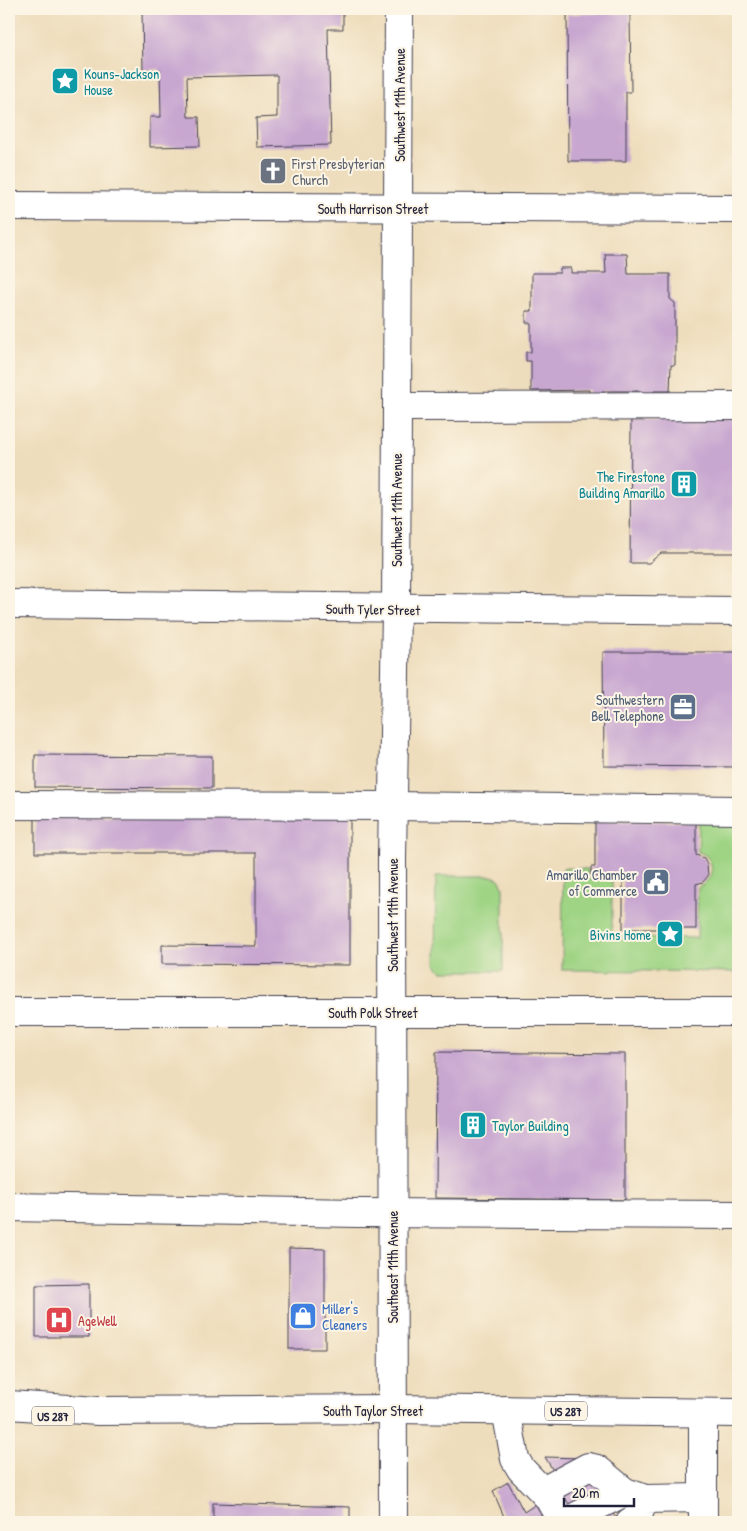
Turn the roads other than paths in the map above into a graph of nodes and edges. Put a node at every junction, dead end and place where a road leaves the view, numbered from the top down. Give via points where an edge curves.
1 (399, 9) edge
2 (9, 206) edge
3 (398, 208) junction
4 (738, 209) edge
5 (738, 406) edge
6 (397, 407) junction
7 (9, 604) edge
8 (396, 609) junction
9 (738, 611) edge
10 (9, 805) edge
11 (393, 806) junction
12 (738, 810) edge
13 (9, 1012) edge
14 (392, 1012) junction
15 (738, 1012) edge
16 (9, 1207) edge
17 (392, 1213) junction
18 (738, 1215) edge
19 (9, 1405) edge
20 (393, 1409) junction
21 (506, 1410) junction
22 (98, 1411) junction
23 (703, 1412) junction
24 (738, 1413) edge
25 (9, 1422) edge
26 (543, 1491) junction
27 (634, 1495) junction
28 (703, 1510) edge
29 (393, 1522) edge
30 (564, 1522) edge
31 (630, 1522) edge

1 - 3 main road, Southwest 11th Avenue
2 - 3 main road, South Harrison Street
3 - 4 main road, South Harrison Street
3 - 6 main road, Southwest 11th Avenue
5 - 6 main road
6 - 8 main road, Southwest 11th Avenue
7 - 8 main road, South Tyler Street
8 - 9 main road, South Tyler Street
8 - 11 main road, Southwest 11th Avenue
10 - 11 main road
11 - 12 main road
11 - 14 main road, Southwest 11th Avenue
13 - 14 main road, South Polk Street
14 - 15 main road, South Polk Street
14 - 17 main road, Southeast 11th Avenue
16 - 17 main road
17 - 18 main road
17 - 20 main road, Southeast 11th Avenue
19 - 22 main road, South Taylor Street
20 - 21 main road, South Taylor Street / US 287
20 - 22 main road, South Taylor Street / US 287
20 - 29 main road, Southeast 11th Avenue
21 - 23 main road, South Taylor Street / US 287
21 - 26 main road via 515,1459
22 - 25 main road, US 287
23 - 24 main road, South Taylor Street / US 287
23 - 28 main road
26 - 27 main road via 588,1467 597,1469
26 - 30 main road
27 - 28 main road
27 - 30 main road
27 - 31 main road via 637,1519

